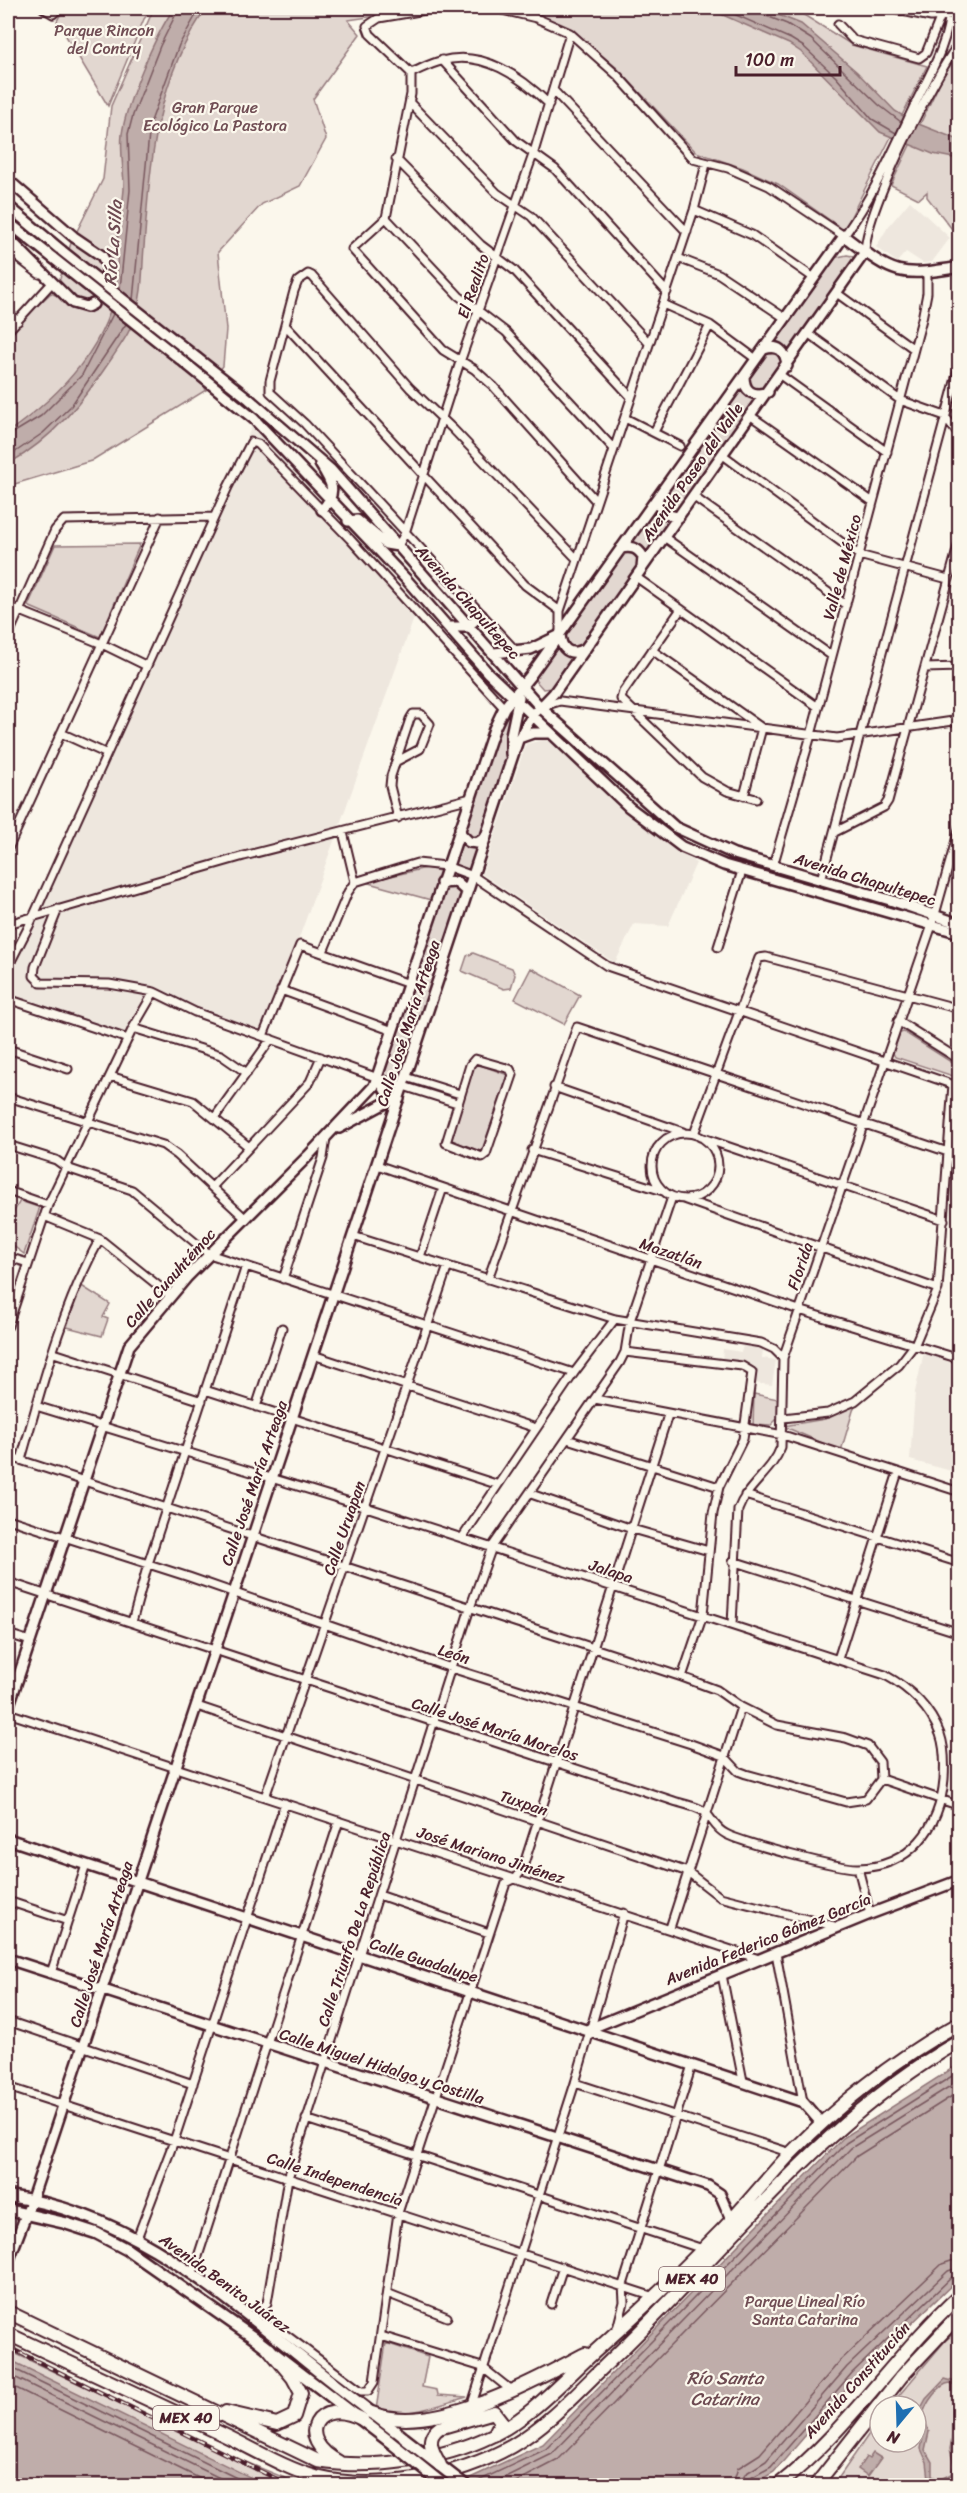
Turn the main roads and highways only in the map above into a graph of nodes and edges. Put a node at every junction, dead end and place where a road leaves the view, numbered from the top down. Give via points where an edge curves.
1 (960, 2023) edge
2 (960, 2041) edge
3 (823, 2143) junction
4 (775, 2171) junction
5 (8, 2196) edge
6 (8, 2210) edge
7 (960, 2295) edge
8 (8, 2312) edge
9 (960, 2314) edge
10 (256, 2321) junction
11 (234, 2323) junction
12 (8, 2334) edge
13 (602, 2345) junction
14 (269, 2349) junction
15 (204, 2406) junction
16 (367, 2416) junction
17 (493, 2436) junction
18 (346, 2465) junction
19 (440, 2465) junction
20 (829, 2469) junction
21 (366, 2484) edge
22 (445, 2486) edge
23 (465, 2486) edge
24 (777, 2486) edge
25 (810, 2486) edge
26 (815, 2486) edge

1 - 4 highway, MEX 40 via 877,2077
2 - 3 highway, MEX 40 via 901,2080
3 - 4 highway
3 - 21 highway, MEX 40 via 658,2315 536,2430 461,2468
4 - 13 highway, MEX 40 via 703,2249
5 - 10 main road, Avenida Benito Juárez via 90,2216 137,2238
6 - 11 main road, Avenida Benito Juárez via 96,2233
7 - 24 highway, Avenida Constitución via 819,2447
8 - 15 highway, MEX 40
9 - 20 highway, Avenida Constitución via 901,2377
10 - 11 main road
10 - 16 main road, Avenida Benito Juárez
11 - 14 main road, Avenida Benito Juárez
12 - 21 highway, MEX 40 via 299,2470
13 - 16 highway via 539,2380 472,2404 403,2420
13 - 17 highway, MEX 40 via 521,2418
14 - 15 highway via 301,2392 294,2416 277,2424
14 - 16 main road, Avenida Benito Juárez
15 - 18 highway, MEX 40 via 298,2454
16 - 18 highway via 332,2411 315,2426 313,2434 319,2448
16 - 19 main road, Avenida Benito Juárez, bridge
16 - 22 main road, Avenida Benito Juárez, bridge via 389,2441
17 - 18 highway, MEX 40 via 450,2451
17 - 19 highway, bridge via 501,2421 494,2412 439,2428 430,2440
19 - 23 main road, Avenida Benito Juárez, bridge
20 - 25 highway
20 - 26 highway, Avenida Constitución

